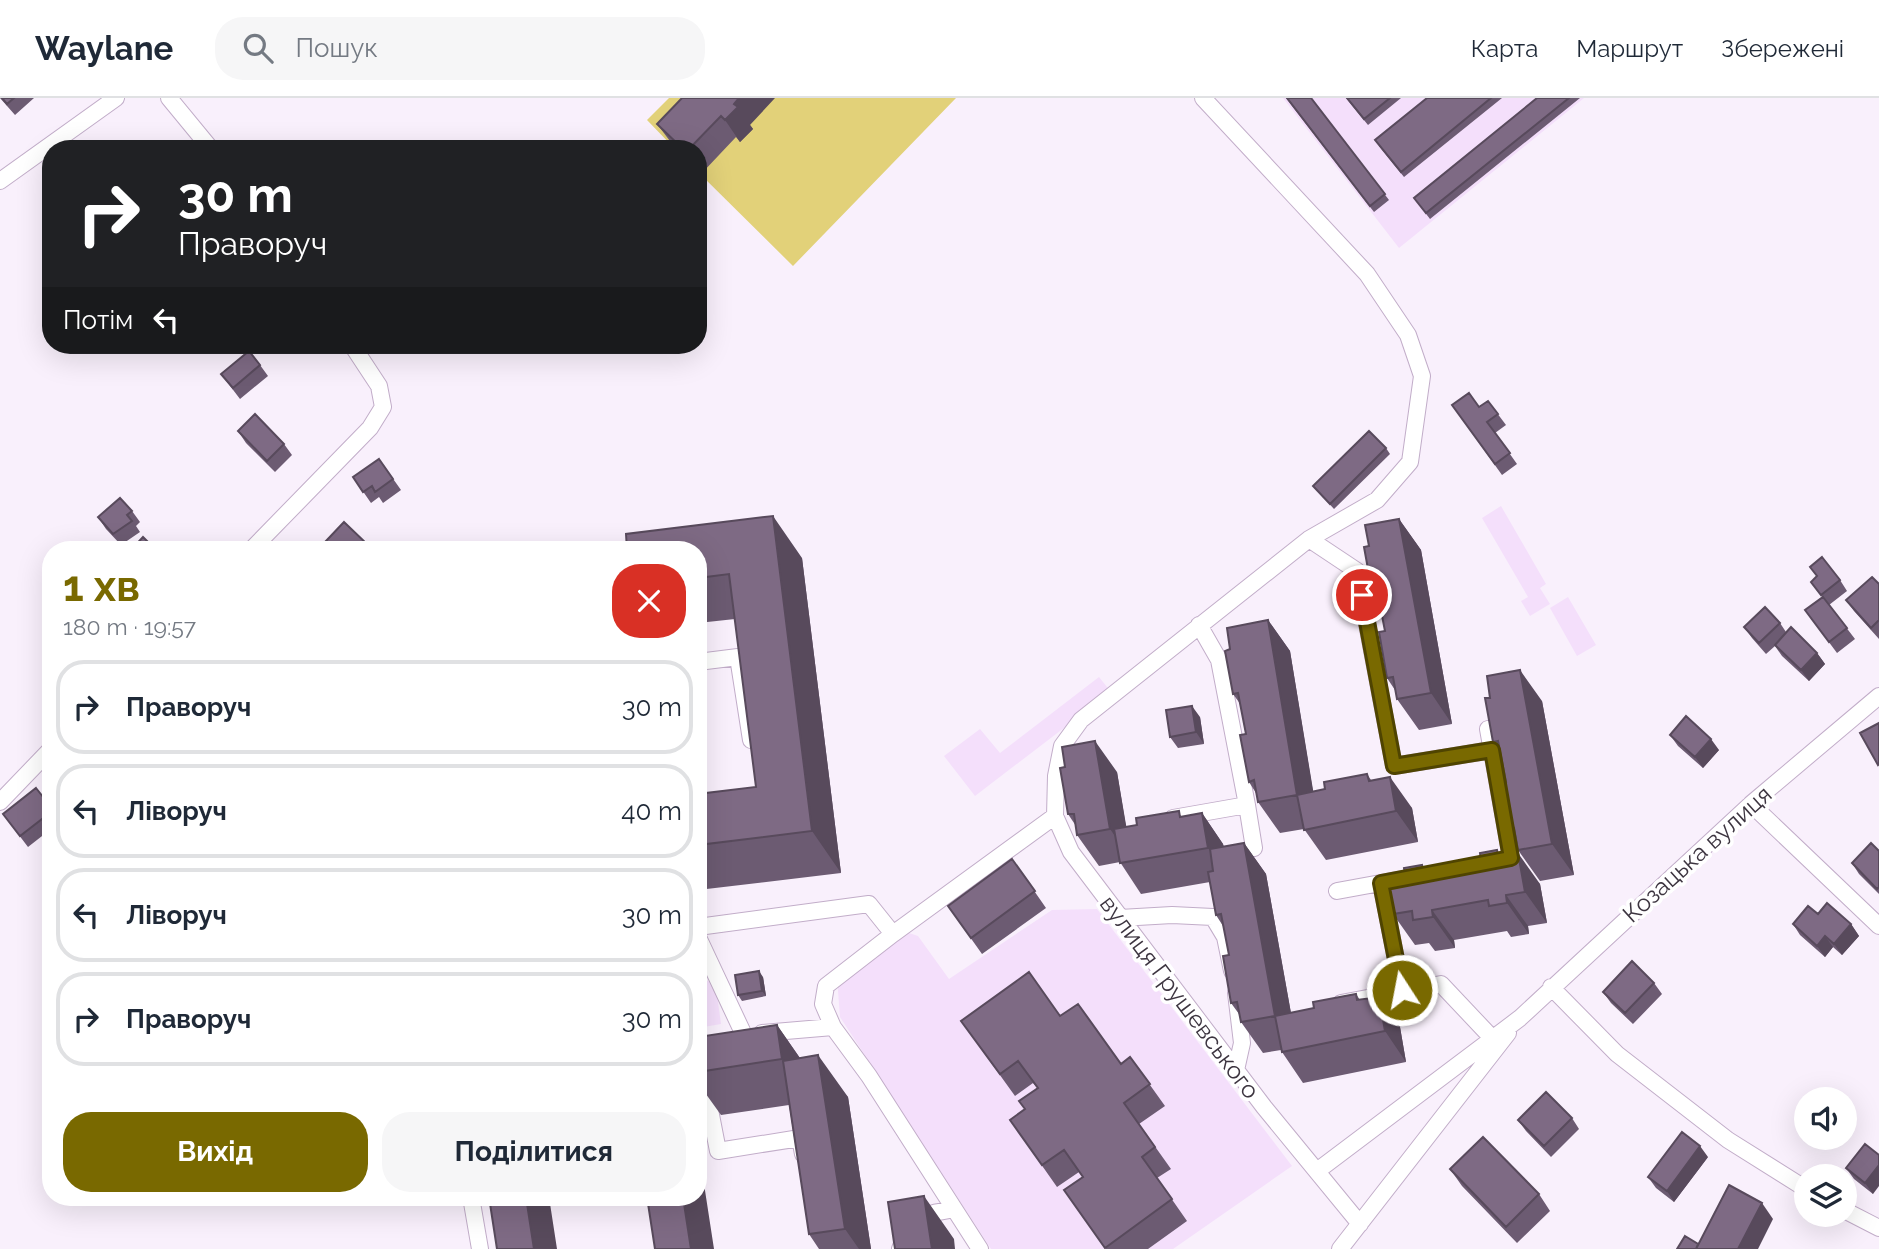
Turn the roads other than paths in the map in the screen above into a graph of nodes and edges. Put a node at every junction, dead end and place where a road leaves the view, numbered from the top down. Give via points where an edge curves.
1 (116, 98) edge
2 (169, 98) edge
3 (1203, 98) edge
4 (57, 140) edge
5 (204, 140) edge
6 (42, 151) edge
7 (0, 181) edge
8 (358, 354) edge
9 (1309, 539) junction
10 (260, 541) edge
11 (1199, 625) junction
12 (707, 661) edge
13 (1879, 696) edge
14 (1488, 729) edge
15 (1492, 750) junction
16 (42, 758) edge
17 (754, 760) edge
18 (0, 802) edge
19 (1751, 804) junction
20 (1247, 805) junction
21 (1055, 816) junction
22 (1173, 818) edge
23 (1254, 848) dead end
24 (1474, 865) edge
25 (1421, 875) edge
26 (1381, 883) junction
27 (1337, 891) dead end
28 (1120, 918) junction
29 (707, 926) edge
30 (1879, 926) edge
31 (893, 934) junction
32 (707, 959) edge
33 (1551, 987) junction
34 (1402, 990) junction
35 (1338, 1004) edge
36 (1520, 1018) junction
37 (833, 1027) junction
38 (1492, 1038) junction
39 (1236, 1070) junction
40 (707, 1077) edge
41 (1317, 1171) junction
42 (806, 1175) edge
43 (1794, 1181) edge
44 (473, 1206) edge
45 (954, 1209) junction
46 (1857, 1217) edge
47 (1360, 1224) junction
48 (1879, 1228) edge
49 (480, 1249) edge
50 (900, 1249) edge
51 (980, 1249) edge
52 (1340, 1249) edge

1 - 4 street
2 - 5 street
3 - 9 street via 1367,274 1408,335 1422,376 1410,462 1377,500
6 - 7 street
8 - 10 street via 379,386 383,407 370,428
9 - 11 street
9 - 15 street via 1357,571 1394,766
11 - 20 street via 1219,660
11 - 21 street via 1081,720 1062,746
12 - 17 street via 738,657
13 - 19 street, Козацька вулиця
14 - 15 street
15 - 24 street via 1511,858
16 - 18 street
19 - 30 street
19 - 33 street, Козацька вулиця
20 - 22 street
20 - 23 street
21 - 28 street, вулиця Грушевського via 1071,852
21 - 31 street
25 - 26 street
26 - 27 street
26 - 34 street
28 - 39 street, вулиця Грушевського
28 - 39 street via 1213,917 1225,937 1237,995 1242,1043
29 - 31 street via 869,904
31 - 37 street via 827,986 823,1004
32 - 37 street via 738,1036
33 - 36 street, Козацька вулиця
33 - 43 street via 1617,1054 1728,1140
34 - 35 street
34 - 38 street via 1440,984
36 - 38 street, Козацька вулиця
36 - 47 street, Козацька вулиця
37 - 45 street
38 - 41 street, Козацька вулиця
39 - 41 street, вулиця Грушевського
40 - 42 street via 718,1151 800,1138
41 - 47 street, вулиця Грушевського
44 - 49 street
45 - 50 street via 922,1215 906,1233
45 - 51 street
46 - 48 street
47 - 52 street, Козацька вулиця

